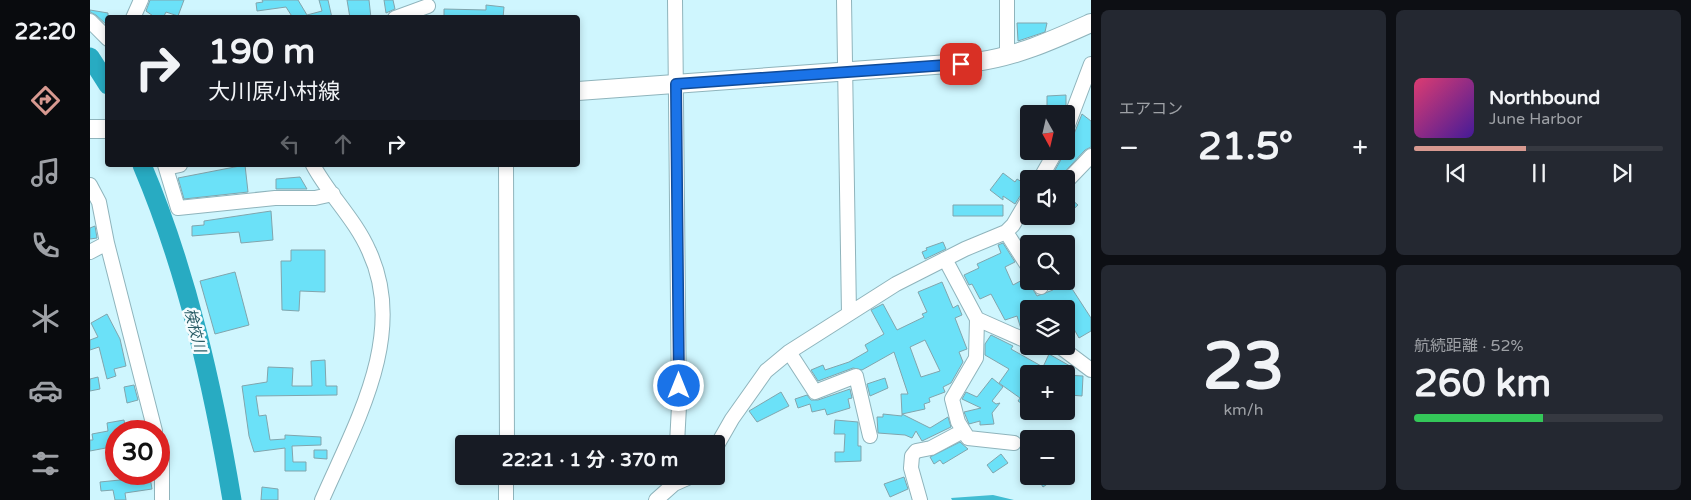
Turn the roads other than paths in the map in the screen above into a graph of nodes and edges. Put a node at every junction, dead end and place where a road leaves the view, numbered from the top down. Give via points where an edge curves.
1 (141, 0) edge
2 (675, 0) edge
3 (844, 0) edge
4 (1007, 0) edge
5 (428, 8) edge
6 (134, 15) edge
7 (405, 15) edge
8 (90, 21) edge
9 (1091, 23) edge
10 (105, 36) edge
11 (1007, 57) junction
12 (1090, 71) edge
13 (844, 73) junction
14 (676, 84) junction
15 (580, 91) edge
16 (1075, 108) edge
17 (90, 129) edge
18 (105, 129) edge
19 (1091, 156) edge
20 (166, 167) edge
21 (314, 167) edge
22 (506, 167) edge
23 (1075, 173) edge
24 (90, 185) edge
25 (333, 194) junction
26 (1020, 212) edge
27 (1020, 221) edge
28 (1009, 228) junction
29 (107, 243) junction
30 (1020, 250) edge
31 (90, 252) edge
32 (944, 259) junction
33 (849, 314) junction
34 (977, 319) junction
35 (1020, 338) edge
36 (789, 352) junction
37 (1072, 355) edge
38 (1091, 370) edge
39 (152, 420) edge
40 (962, 431) junction
41 (507, 435) edge
42 (677, 435) edge
43 (723, 435) edge
44 (870, 436) dead end
45 (1014, 443) dead end
46 (162, 485) edge
47 (506, 485) edge
48 (670, 485) edge
49 (162, 500) edge
50 (322, 500) edge
51 (506, 500) edge
52 (656, 500) edge
53 (920, 500) edge

1 - 6 street
2 - 14 street
3 - 13 street
4 - 11 street
5 - 7 street
8 - 10 street
9 - 11 main road
11 - 13 main road
12 - 16 street
13 - 14 main road
13 - 33 street
14 - 15 main road
14 - 42 street
17 - 18 main road
19 - 23 street
20 - 25 street via 178,208
21 - 25 street
22 - 41 street
24 - 29 street via 99,202
25 - 50 street via 370,251 377,272 384,319 381,349 369,387
26 - 28 street
27 - 28 street
28 - 30 street
28 - 32 street
29 - 31 street
29 - 39 street
32 - 33 street
32 - 34 street
33 - 36 street
34 - 35 street
34 - 40 street via 976,358 952,399
36 - 43 street via 766,371
36 - 44 street via 815,392 856,376
37 - 38 street
40 - 45 street via 968,438
40 - 53 street via 931,448 916,451 912,456 911,468
46 - 49 street
47 - 51 street
48 - 52 street

